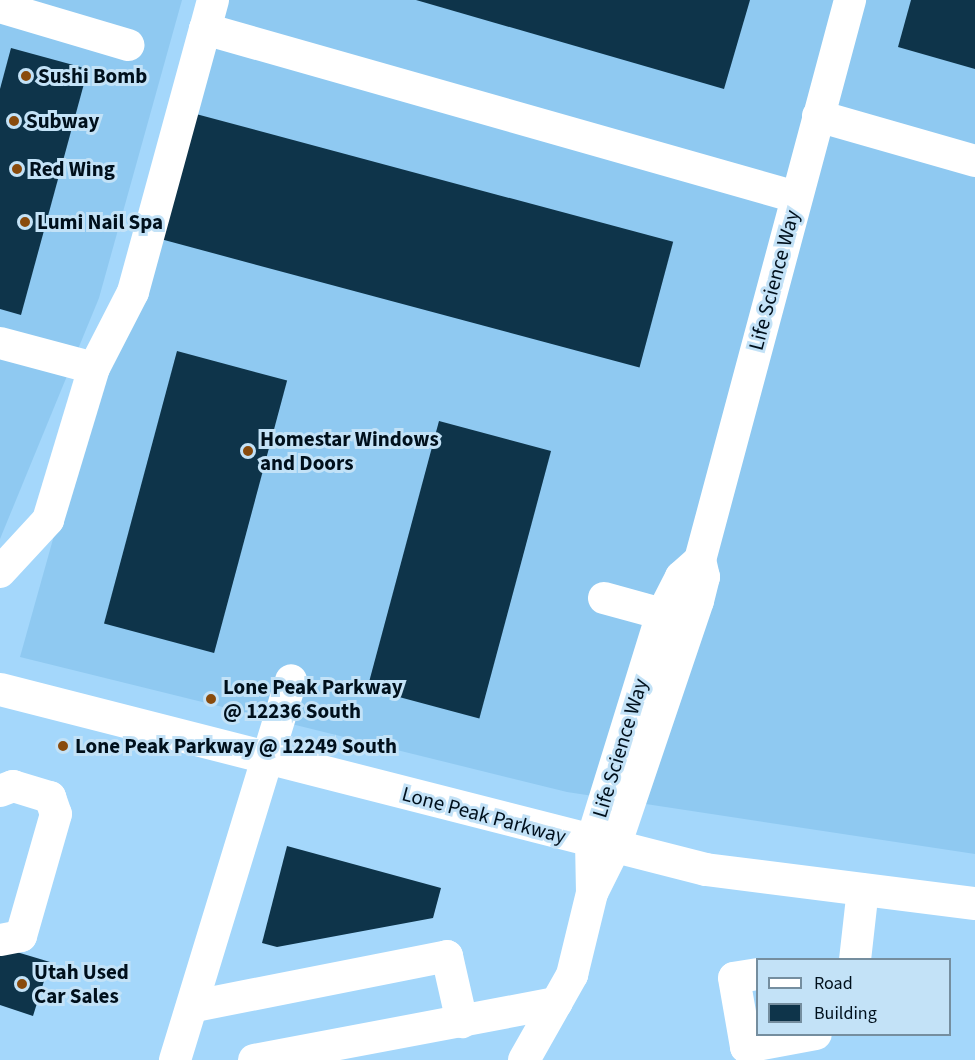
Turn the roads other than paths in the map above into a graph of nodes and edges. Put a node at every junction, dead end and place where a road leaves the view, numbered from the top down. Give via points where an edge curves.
1 (850, 0) edge
2 (0, 7) edge
3 (209, 15) edge
4 (128, 45) dead end
5 (818, 116) junction
6 (975, 161) edge
7 (796, 197) junction
8 (0, 343) edge
9 (94, 368) junction
10 (700, 560) junction
11 (0, 572) edge
12 (604, 598) dead end
13 (662, 614) junction
14 (291, 680) dead end
15 (0, 689) edge
16 (269, 758) junction
17 (0, 791) edge
18 (602, 846) junction
19 (863, 889) junction
20 (975, 903) edge
21 (0, 940) edge
22 (849, 958) edge
23 (756, 974) edge
24 (557, 1003) junction
25 (195, 1006) junction
26 (462, 1022) junction
27 (810, 1036) edge
28 (175, 1060) edge
29 (254, 1060) edge
30 (524, 1060) edge

1 - 5 street, Life Science Way
2 - 4 street
3 - 7 street
3 - 9 street via 133,292
5 - 6 street
5 - 7 street, Life Science Way
7 - 10 street, Life Science Way
8 - 9 street
9 - 11 street via 48,520
10 - 13 street, Life Science Way via 681,577
10 - 18 street, Life Science Way via 704,577 698,601
12 - 13 street
13 - 18 street, Life Science Way
14 - 16 street
15 - 16 main road, Lone Peak Parkway
16 - 18 main road, Lone Peak Parkway
16 - 25 street
17 - 21 street via 13,786 50,797 56,814 21,936
18 - 19 main road, Lone Peak Parkway via 705,869
18 - 24 street via 572,975
19 - 20 main road, Lone Peak Parkway
19 - 22 street
23 - 27 street via 734,978 746,1047
24 - 26 street
24 - 30 street
25 - 26 street via 447,956
25 - 28 street
26 - 29 street

